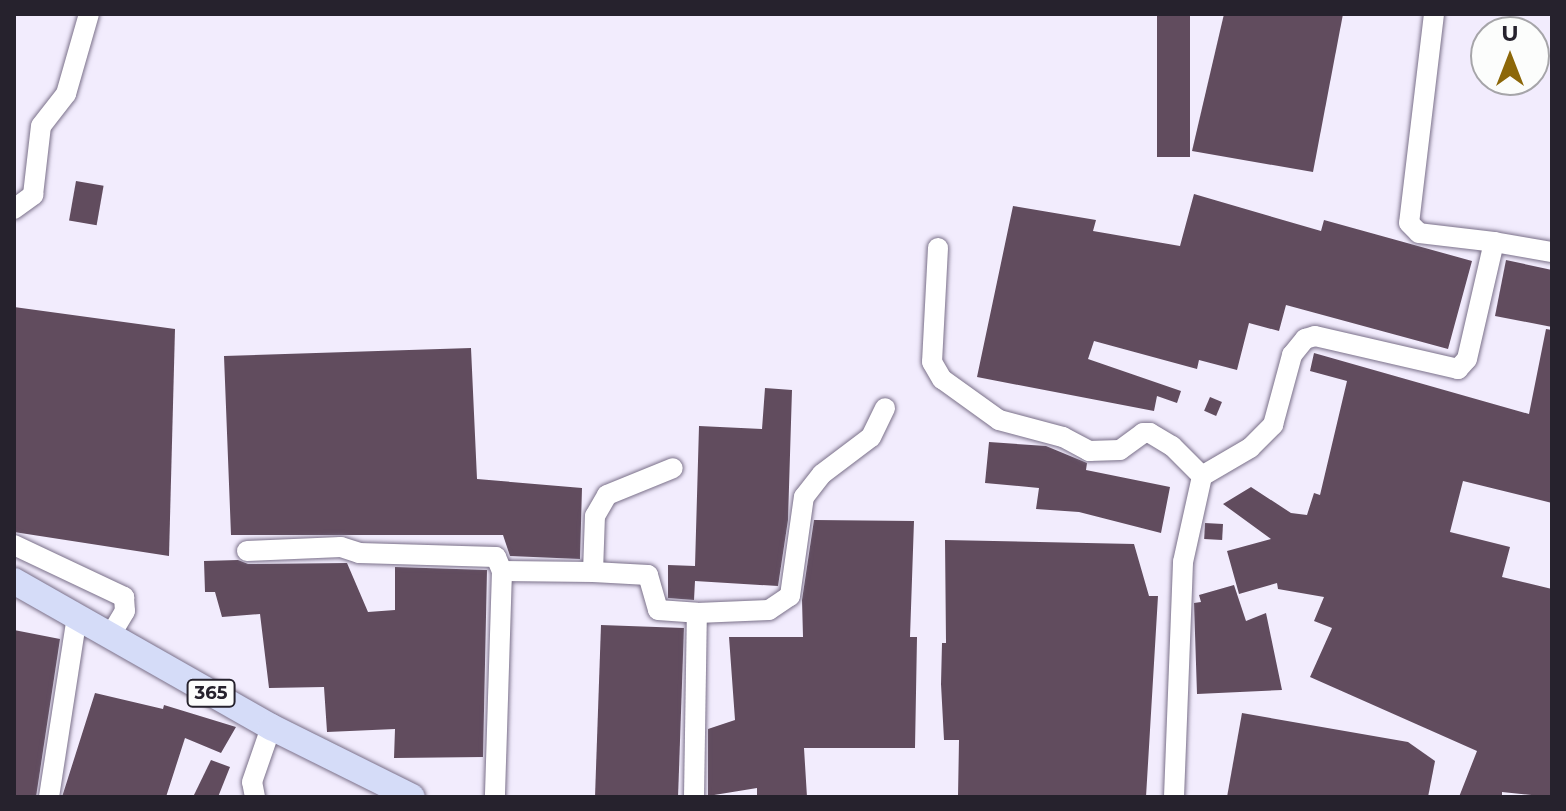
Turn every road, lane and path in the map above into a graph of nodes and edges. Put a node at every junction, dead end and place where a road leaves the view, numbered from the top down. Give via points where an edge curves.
1 (89, 14) edge
2 (1434, 14) edge
3 (14, 209) edge
4 (1494, 242) junction
5 (938, 248) dead end
6 (1552, 252) edge
7 (885, 408) dead end
8 (673, 468) dead end
9 (1202, 476) junction
10 (14, 545) edge
11 (247, 551) dead end
12 (502, 571) junction
13 (593, 572) junction
14 (14, 581) edge
15 (697, 613) junction
16 (77, 617) junction
17 (110, 636) junction
18 (271, 727) junction
19 (49, 797) edge
20 (255, 797) edge
21 (412, 797) edge
22 (495, 797) edge
23 (694, 797) edge
24 (1174, 797) edge

1 - 3 street via 66,94 41,126 33,195
2 - 4 street via 1409,223 1419,233
4 - 6 street
4 - 9 street via 1465,364 1447,369 1315,336 1305,339 1292,355 1273,425 1250,448
5 - 9 street via 932,351 942,379 999,420 1063,437 1089,451 1120,450 1150,433
7 - 15 street via 859,450 822,474 804,497 790,596 769,610
8 - 13 street via 607,495 595,516
9 - 24 street via 1183,562
10 - 17 street via 124,597 125,611
11 - 12 street via 341,547 359,553 491,555
12 - 13 street
12 - 22 street
13 - 15 street via 648,575 658,610
14 - 16 main road, 365
15 - 23 street
16 - 17 main road, 365
16 - 19 street
17 - 18 main road, 365
18 - 20 street via 252,782
18 - 21 main road, 365

